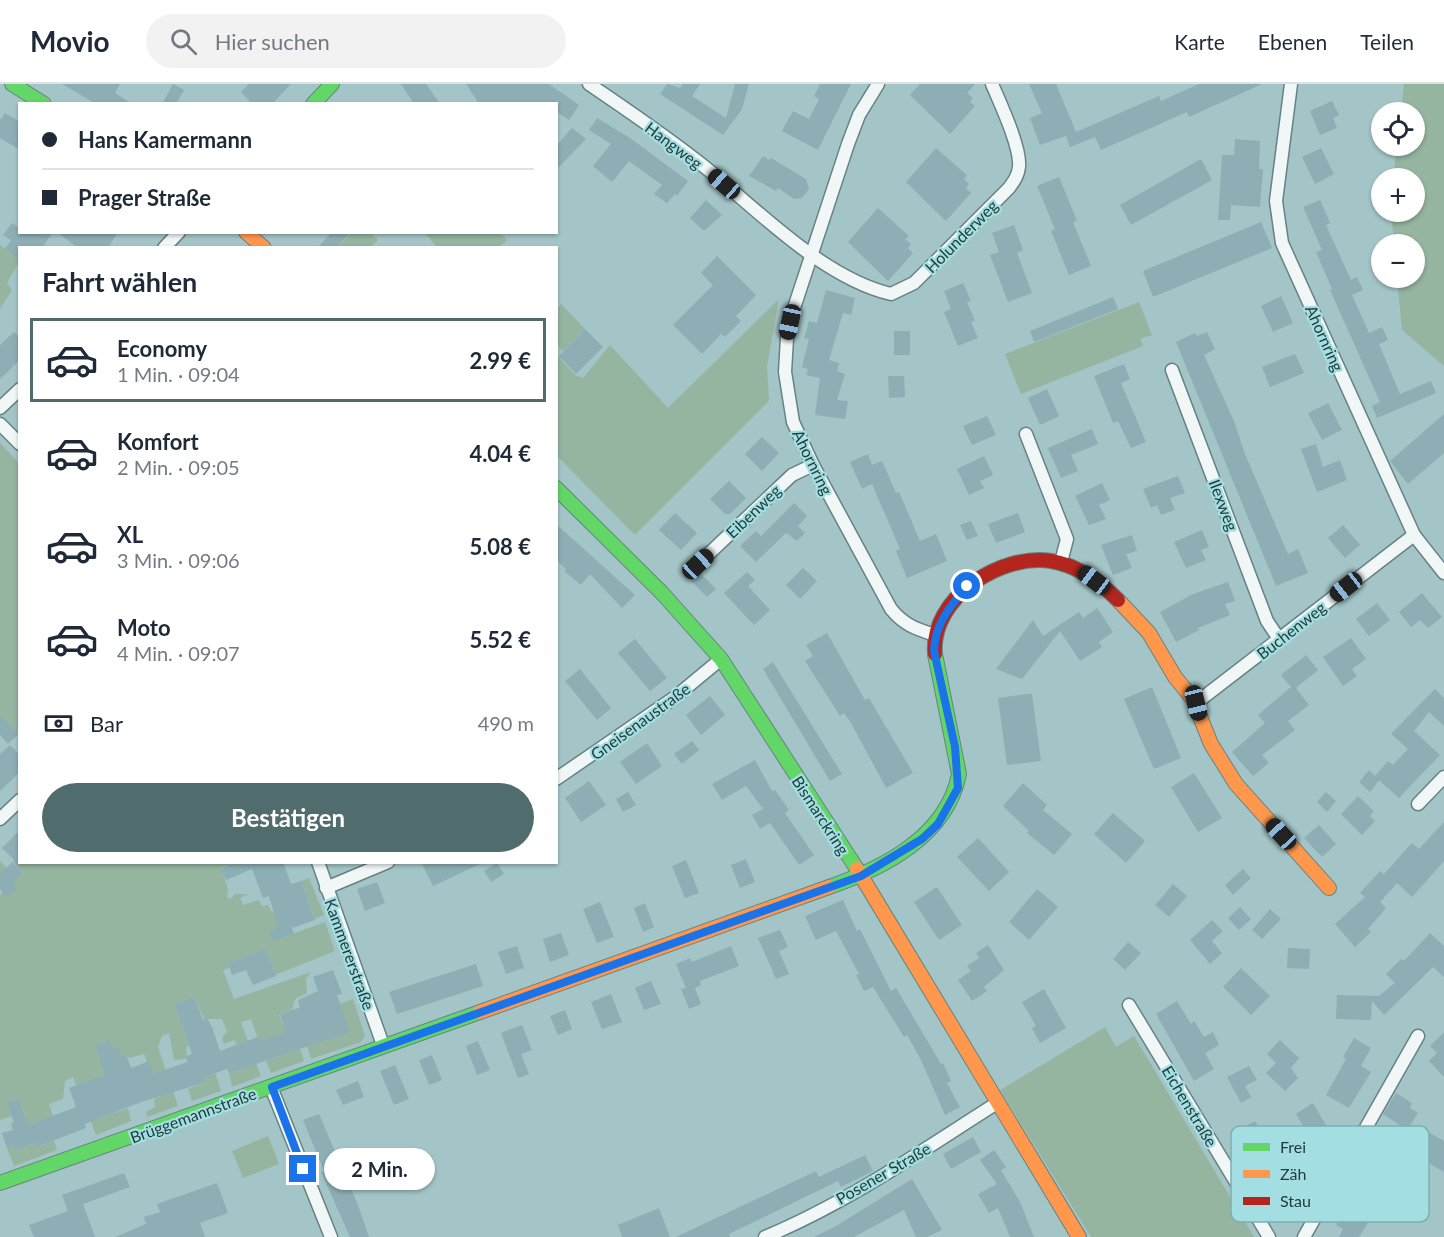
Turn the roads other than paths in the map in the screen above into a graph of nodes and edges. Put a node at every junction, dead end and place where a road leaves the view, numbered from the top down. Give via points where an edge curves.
1 (12, 84) edge
2 (332, 84) edge
3 (589, 84) edge
4 (878, 84) edge
5 (992, 84) edge
6 (1291, 84) edge
7 (41, 102) edge
8 (315, 102) edge
9 (177, 234) edge
10 (248, 234) edge
11 (166, 246) edge
12 (262, 246) edge
13 (812, 256) junction
14 (1172, 370) dead end
15 (18, 391) edge
16 (0, 408) edge
17 (0, 424) edge
18 (1026, 434) dead end
19 (18, 442) edge
20 (813, 465) junction
21 (559, 494) edge
22 (1414, 535) junction
23 (1061, 562) junction
24 (698, 564) dead end
25 (1444, 573) edge
26 (935, 635) junction
27 (1279, 639) junction
28 (721, 659) junction
29 (1196, 703) junction
30 (558, 777) edge
31 (1444, 777) edge
32 (18, 802) edge
33 (1419, 804) dead end
34 (0, 819) edge
35 (319, 864) edge
36 (383, 864) edge
37 (861, 876) junction
38 (326, 888) junction
39 (1329, 888) dead end
40 (1129, 1005) dead end
41 (1418, 1036) dead end
42 (383, 1045) junction
43 (272, 1087) junction
44 (997, 1103) junction
45 (1367, 1126) edge
46 (1231, 1174) edge
47 (0, 1183) edge
48 (1260, 1222) edge
49 (1313, 1222) edge
50 (331, 1237) edge
51 (765, 1237) edge
52 (1079, 1237) edge
53 (1269, 1237) edge
54 (1304, 1237) edge

1 - 7 street
2 - 8 street
3 - 13 street, Hangweg via 676,145
4 - 13 street, Ahornring via 859,115
5 - 13 street, Holunderweg via 1014,141 1020,164 1017,177 914,283 891,294 879,291
6 - 22 street, Ahornring via 1276,201 1282,243
9 - 11 street
10 - 12 street
13 - 20 street, Ahornring via 787,338 785,372 793,422
14 - 27 street, Ilexweg via 1267,621
15 - 16 street
17 - 19 street
18 - 23 street via 1067,539
20 - 24 street, Eibenweg via 792,475
20 - 26 street, Ahornring via 891,609 907,625
21 - 28 street, Bismarckring via 662,593
22 - 25 street, Ahornring
22 - 27 street, Buchenweg
23 - 26 street via 1034,558 999,566 967,586 943,616
23 - 29 street via 1105,588 1144,627
26 - 37 street, Brüggemannstraße via 934,651 955,747 958,788 938,824 922,839
27 - 29 street, Buchenweg
28 - 30 street, Gneisenaustraße via 674,698
28 - 37 street, Bismarckring
29 - 39 street via 1208,739 1226,769
31 - 33 street
32 - 34 street
35 - 38 street, Kammererstraße
36 - 38 street
37 - 42 street, Brüggemannstraße
37 - 44 street, Bismarckring
38 - 42 street, Kammererstraße
40 - 46 street, Eichenstraße
41 - 45 street
42 - 43 street, Brüggemannstraße
43 - 47 street, Brüggemannstraße
43 - 50 street
44 - 51 street, Posener Straße via 873,1180
44 - 52 street, Bismarckring
48 - 53 street, Eichenstraße
49 - 54 street

